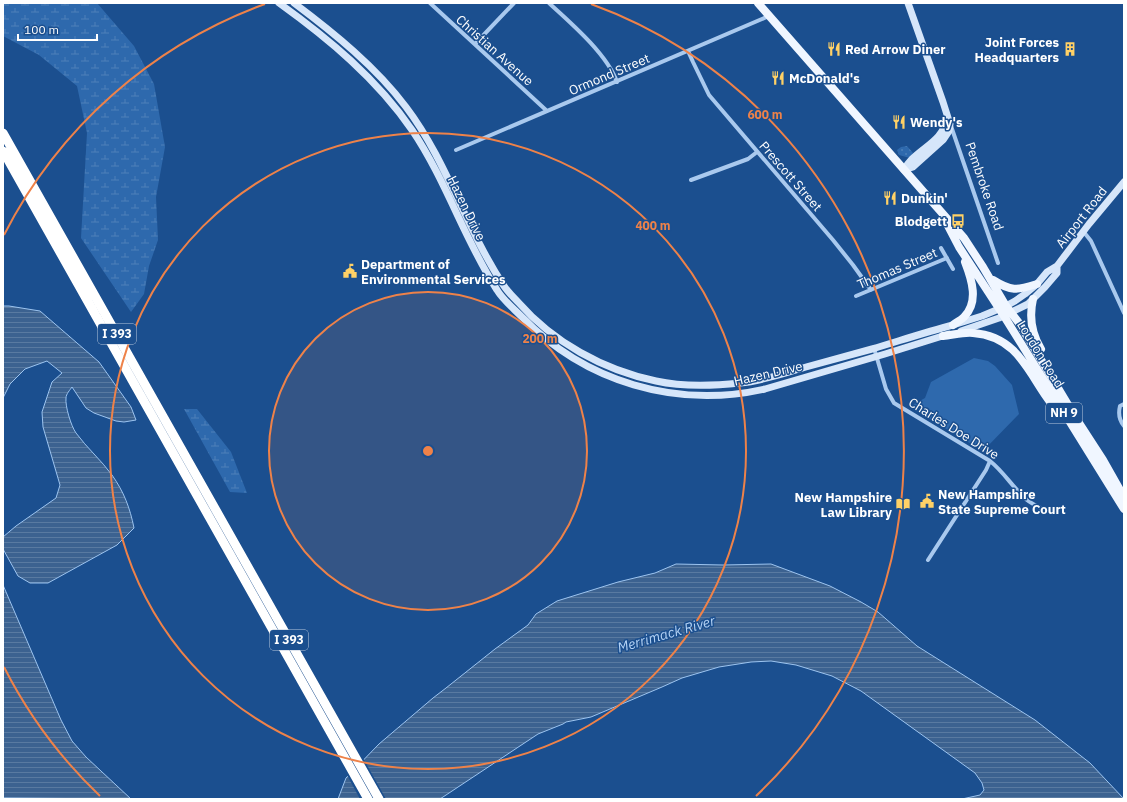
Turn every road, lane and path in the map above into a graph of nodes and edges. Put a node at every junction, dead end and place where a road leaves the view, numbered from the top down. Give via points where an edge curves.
1 (279, 3) edge
2 (294, 3) edge
3 (430, 3) edge
4 (514, 3) edge
5 (549, 3) edge
6 (758, 3) edge
7 (908, 3) edge
8 (770, 16) junction
9 (475, 44) junction
10 (688, 51) junction
11 (617, 82) junction
12 (547, 111) junction
13 (948, 117) junction
14 (3, 133) edge
15 (456, 150) dead end
16 (3, 151) edge
17 (757, 152) junction
18 (904, 170) junction
19 (691, 180) dead end
20 (1124, 182) edge
21 (940, 211) junction
22 (1083, 232) junction
23 (959, 247) junction
24 (941, 248) dead end
25 (947, 258) junction
26 (998, 263) dead end
27 (1057, 266) junction
28 (953, 269) dead end
29 (991, 279) junction
30 (1037, 284) junction
31 (871, 290) junction
32 (856, 296) dead end
33 (1033, 299) junction
34 (1005, 311) junction
35 (1124, 313) edge
36 (954, 325) junction
37 (943, 336) junction
38 (874, 348) junction
39 (876, 356) junction
40 (1067, 404) junction
41 (1124, 404) edge
42 (1071, 425) junction
43 (1124, 426) edge
44 (990, 461) junction
45 (1124, 497) edge
46 (1124, 509) edge
47 (1046, 510) dead end
48 (928, 560) dead end
49 (368, 799) edge
50 (379, 799) edge

1 - 39 street, Hazen Drive via 327,39 387,98 427,154 482,266 498,292 532,328 582,364 639,387 691,395 720,395 765,389
2 - 38 street, Hazen Drive via 359,56 406,107 434,153 504,287 542,327 571,347 633,376 688,385 753,382
3 - 9 street, Christian Avenue
4 - 9 street
5 - 11 street via 587,39 603,58
6 - 8 main road, Loudon Road / NH 9
7 - 13 street, Pembroke Road
8 - 10 street, Ormond Street
8 - 18 main road, Loudon Road / NH 9
9 - 12 street, Christian Avenue
10 - 11 street, Ormond Street
10 - 17 street, Prescott Street via 709,95
11 - 12 street, Ormond Street
12 - 15 street, Ormond Street
13 - 18 street via 950,128 945,138 913,167
13 - 26 street, Pembroke Road
14 - 50 highway, I 393
16 - 49 highway, I 393
17 - 19 street via 748,158
17 - 31 street, Prescott Street via 833,240
18 - 21 main road, Loudon Road / NH 9
20 - 22 street, Airport Road
21 - 23 main road, Loudon Road / NH 9
21 - 29 main road, Loudon Road / NH 9 via 964,238
22 - 27 street, Airport Road
22 - 35 street via 1092,241
23 - 34 main road, Loudon Road / NH 9
23 - 36 main road via 972,280 973,297 967,313
24 - 25 street
25 - 28 street
25 - 31 street, Thomas Street
27 - 30 street, Airport Road
27 - 33 street, Airport Road via 1057,273
29 - 30 main road via 1004,287 1018,290
29 - 34 main road, Loudon Road / NH 9
30 - 34 street, Airport Road
31 - 32 street, Thomas Street
33 - 34 street, Airport Road via 1028,304
33 - 40 main road via 1031,325 1034,335 1062,385
34 - 36 street, Hazen Drive
34 - 37 street, Hazen Drive via 968,329
34 - 40 main road, Loudon Road / NH 9 via 1019,322
34 - 42 main road, Loudon Road / NH 9
36 - 38 street, Hazen Drive
37 - 39 street, Hazen Drive
37 - 42 main road via 983,334 994,337 1012,348 1028,367 1053,408
38 - 39 street, Charles Doe Drive
39 - 44 street, Charles Doe Drive via 886,388 894,403
40 - 45 main road, Loudon Road / NH 9
41 - 43 street via 1120,406 1119,418
42 - 46 main road, Loudon Road / NH 9
44 - 47 street, Charles Doe Drive via 1028,500
44 - 48 street

